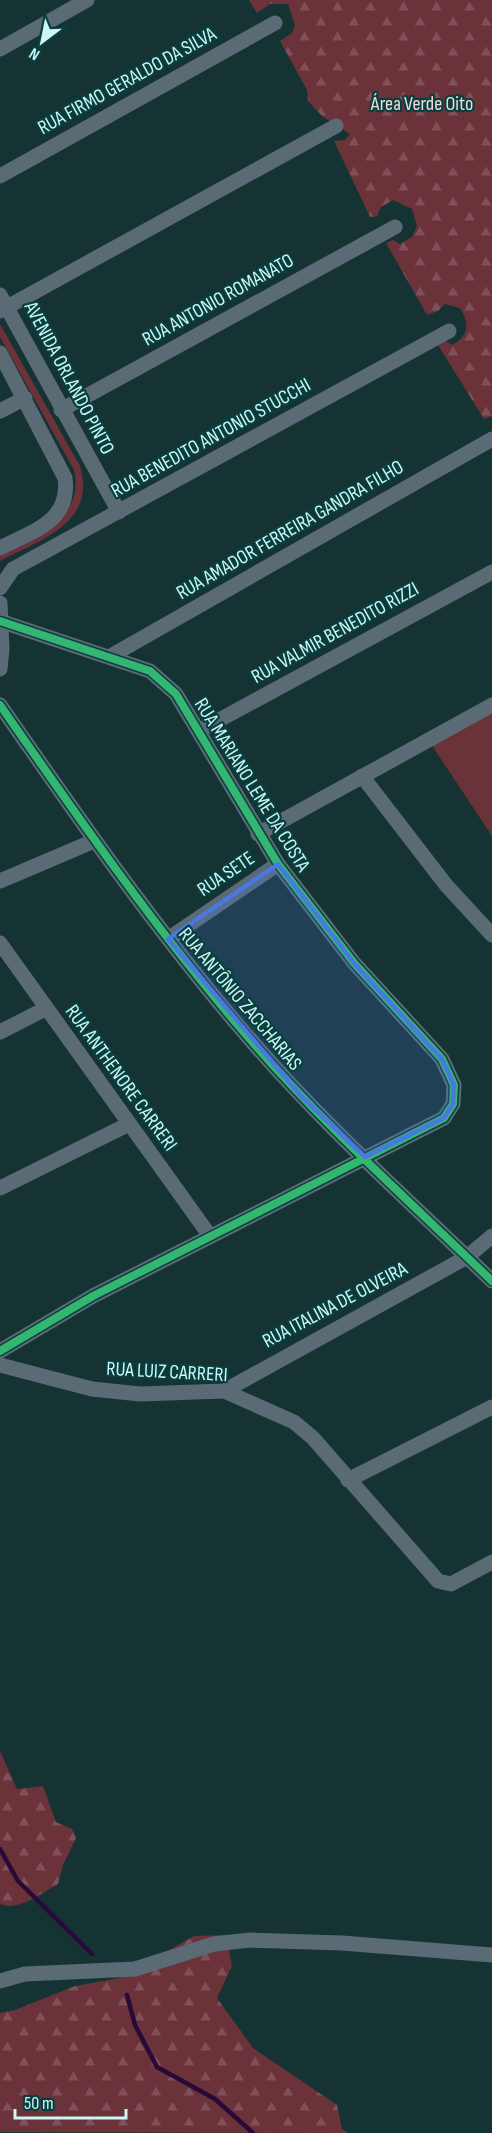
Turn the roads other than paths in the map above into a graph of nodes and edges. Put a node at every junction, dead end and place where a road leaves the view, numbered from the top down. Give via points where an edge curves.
1 (87, 0) edge
2 (275, 23) dead end
3 (2, 44) edge
4 (336, 126) dead end
5 (0, 176) edge
6 (395, 226) dead end
7 (2, 304) edge
8 (448, 331) dead end
9 (0, 353) edge
10 (25, 398) junction
11 (61, 410) junction
12 (0, 411) edge
13 (492, 439) edge
14 (119, 512) junction
15 (0, 548) edge
16 (492, 572) edge
17 (0, 588) edge
18 (0, 603) edge
19 (1, 621) edge
20 (110, 657) junction
21 (0, 669) edge
22 (0, 705) edge
23 (492, 705) edge
24 (199, 731) junction
25 (362, 776) junction
26 (258, 834) junction
27 (94, 841) junction
28 (278, 864) junction
29 (0, 880) edge
30 (492, 936) edge
31 (168, 939) junction
32 (0, 943) edge
33 (45, 1009) junction
34 (0, 1032) edge
35 (129, 1124) junction
36 (365, 1157) junction
37 (0, 1188) edge
38 (210, 1236) junction
39 (492, 1236) edge
40 (467, 1257) junction
41 (492, 1281) edge
42 (0, 1351) edge
43 (0, 1365) edge
44 (224, 1391) junction
45 (492, 1407) edge
46 (348, 1480) junction
47 (492, 1562) edge
48 (492, 1955) edge
49 (0, 1981) edge

1 - 3 street
2 - 5 street, RUA FIRMO GERALDO DA SILVA
4 - 7 street
6 - 11 street, RUA ANTONIO ROMANATO
7 - 11 street, AVENIDA ORLANDO PINTO
8 - 14 street, RUA BENEDITO ANTONIO STUCCHI
9 - 10 street
10 - 12 street
10 - 15 street via 65,478 67,494 52,521
11 - 14 street, AVENIDA ORLANDO PINTO
13 - 20 street, RUA AMADOR FERREIRA GANDRA FILHO
14 - 17 street, RUA BENEDITO ANTONIO STUCCHI via 13,569
16 - 24 street, RUA VALMIR BENEDITO RIZZI
18 - 19 street
19 - 20 street, RUA MARIANO LEME DA COSTA
19 - 21 street
20 - 24 street, RUA MARIANO LEME DA COSTA via 150,671 165,681
22 - 27 street, RUA ANTÔNIO ZACCHARIAS
23 - 25 street
24 - 26 street, RUA MARIANO LEME DA COSTA
25 - 26 street
25 - 30 street via 446,885
26 - 28 street, RUA MARIANO LEME DA COSTA
27 - 29 street
27 - 31 street, RUA ANTÔNIO ZACCHARIAS
28 - 31 street, RUA SETE
28 - 36 street, RUA MARIANO LEME DA COSTA via 354,963 442,1059 454,1085 453,1104 444,1118
31 - 36 street, RUA ANTÔNIO ZACCHARIAS via 301,1096
32 - 33 street, RUA ANTHENORE CARRERI
33 - 34 street
33 - 35 street, RUA ANTHENORE CARRERI
35 - 37 street
35 - 38 street, RUA ANTHENORE CARRERI
36 - 38 street
36 - 40 street, RUA ANTÔNIO ZACCHARIAS
38 - 42 street via 93,1296
39 - 40 street, RUA ITALINA DE OLVEIRA
40 - 41 street, RUA ANTÔNIO ZACCHARIAS
40 - 44 street, RUA ITALINA DE OLVEIRA
43 - 44 street, RUA LUIZ CARRERI via 92,1389 140,1394
44 - 46 street, RUA LUIZ CARRERI via 294,1422 313,1438
45 - 46 street
46 - 47 street, RUA LUIZ CARRERI via 438,1581 456,1582
48 - 49 street via 250,1940 214,1944 135,1970 25,1974

